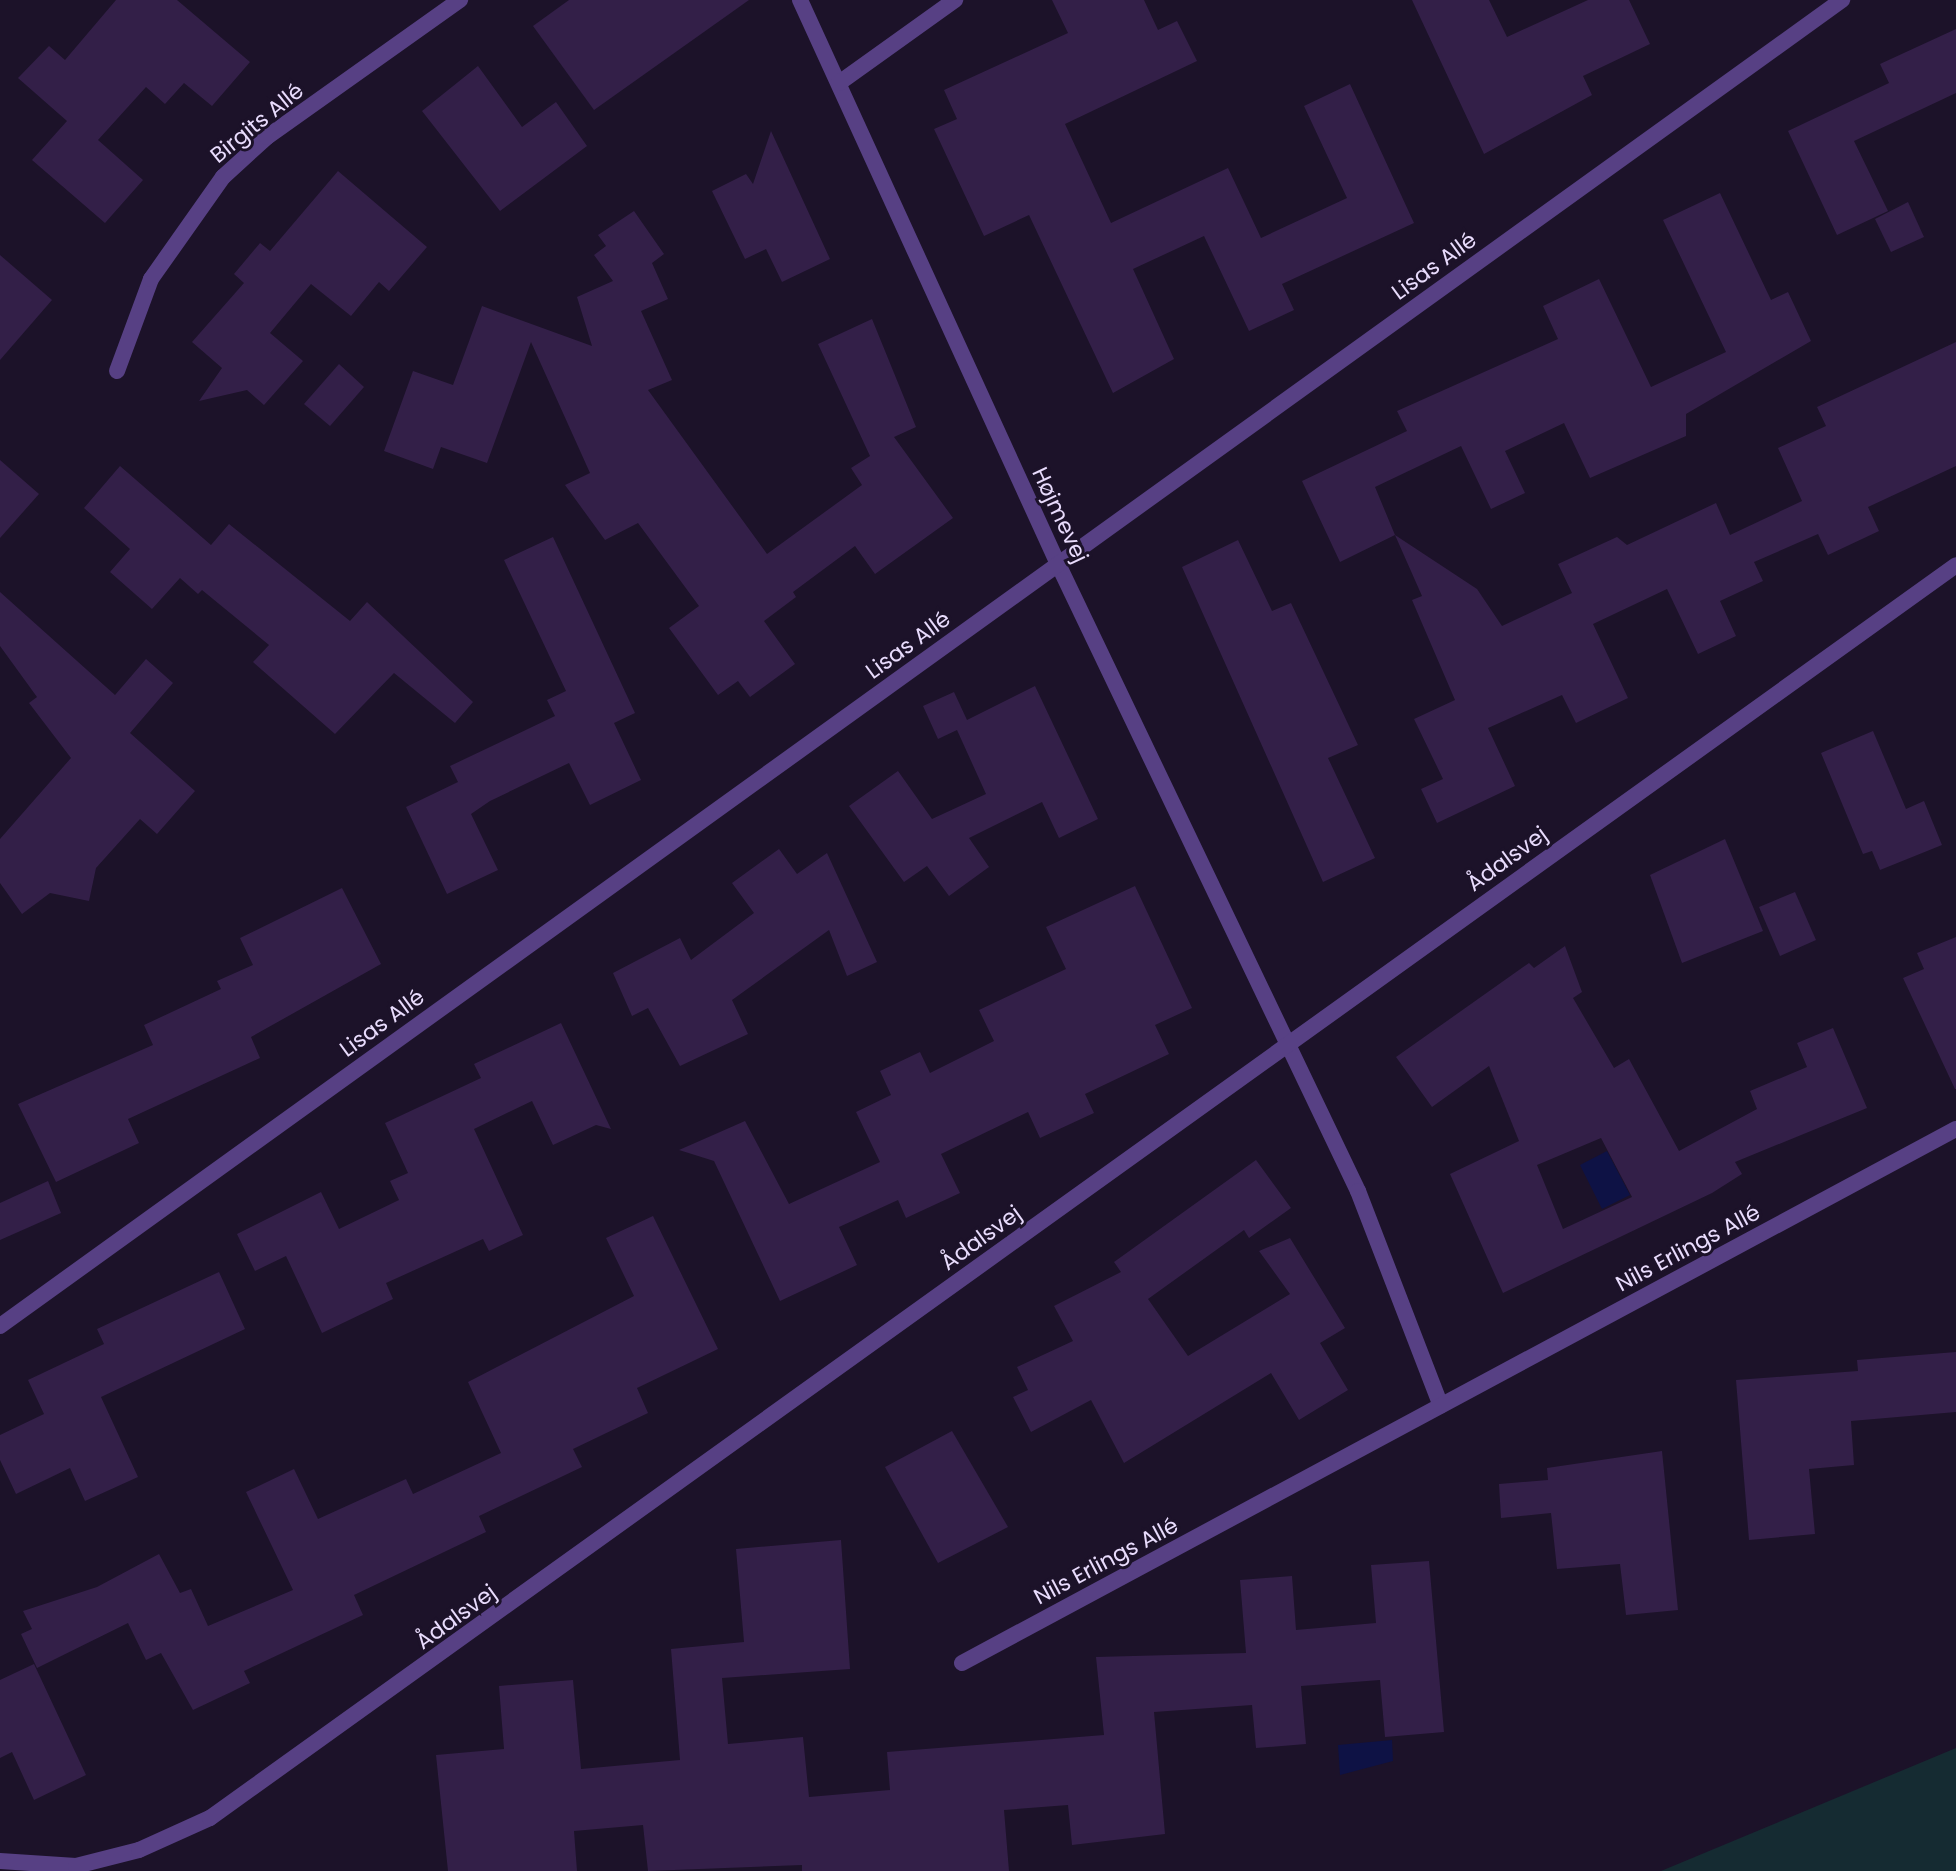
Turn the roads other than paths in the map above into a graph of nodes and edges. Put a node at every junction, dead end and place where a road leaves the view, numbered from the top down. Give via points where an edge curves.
1 (460, 0) edge
2 (800, 0) edge
3 (955, 0) edge
4 (1842, 0) edge
5 (839, 83) junction
6 (117, 371) dead end
7 (1058, 564) junction
8 (1956, 565) edge
9 (1289, 1044) junction
10 (1956, 1129) edge
11 (0, 1326) edge
12 (1441, 1406) junction
13 (962, 1663) dead end
14 (0, 1861) edge

1 - 6 street, Birgits Allé via 267,137 223,177 151,279
2 - 5 street, Højmevej
3 - 5 street
4 - 7 street, Lisas Allé
5 - 7 street, Højmevej
7 - 9 street, Højmevej
7 - 11 street, Lisas Allé
8 - 9 street, Ådalsvej
9 - 12 street via 1358,1191
9 - 14 street, Ådalsvej via 210,1818 139,1850 76,1866
10 - 12 street, Nils Erlings Allé
12 - 13 street, Nils Erlings Allé

